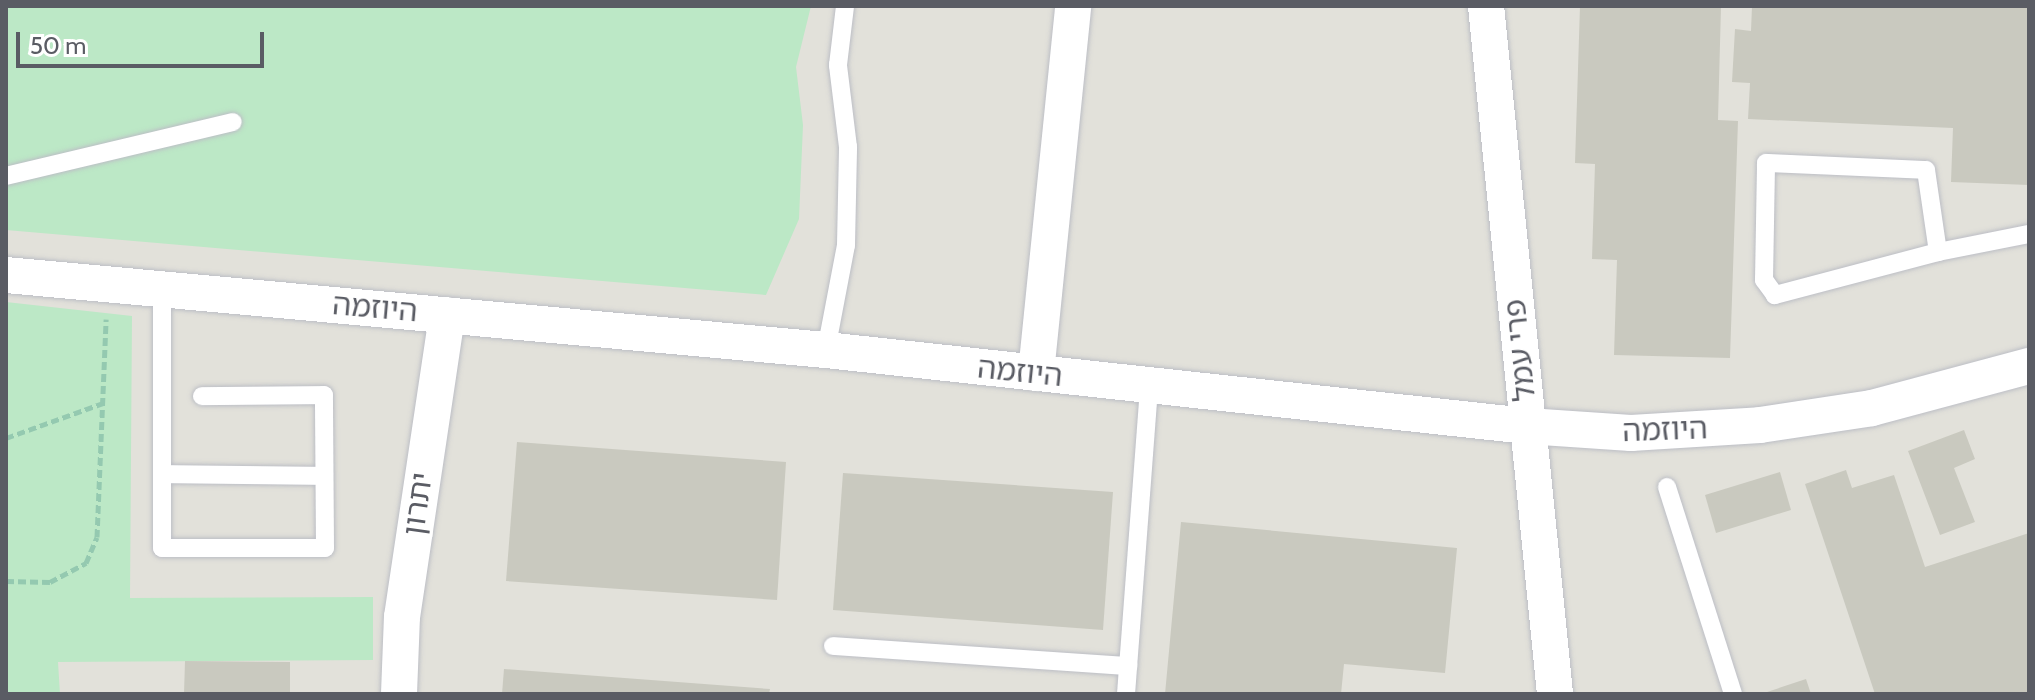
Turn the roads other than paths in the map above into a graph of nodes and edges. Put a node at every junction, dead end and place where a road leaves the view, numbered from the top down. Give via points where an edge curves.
1 (845, 6) edge
2 (1073, 6) edge
3 (1486, 6) edge
4 (233, 122) dead end
5 (6, 176) edge
6 (2029, 234) edge
7 (1938, 252) junction
8 (6, 275) edge
9 (162, 289) junction
10 (447, 315) junction
11 (826, 350) junction
12 (2029, 366) edge
13 (1036, 373) junction
14 (1149, 385) junction
15 (202, 396) dead end
16 (1527, 426) junction
17 (162, 474) junction
18 (324, 476) junction
19 (1667, 487) dead end
20 (833, 646) dead end
21 (1128, 666) junction
22 (399, 694) edge
23 (1126, 694) edge
24 (1555, 694) edge
25 (1733, 694) edge

1 - 11 lane via 838,65 848,147 846,245
2 - 13 street
3 - 16 street, פרי עמל
4 - 5 lane
6 - 7 lane
7 - 7 lane via 1775,295 1764,280 1766,163 1926,170
8 - 9 street, היוזמה
9 - 10 street, היוזמה
9 - 17 lane
10 - 11 street, היוזמה
10 - 22 street, יתרון via 402,617
11 - 13 street, היוזמה
12 - 16 street, היוזמה via 1872,408 1760,425 1631,433
13 - 14 street, היוזמה
14 - 16 street, היוזמה
14 - 21 lane
15 - 18 lane via 324,395
16 - 24 street, פרי עמל
17 - 18 lane
17 - 18 lane via 162,548 325,548
19 - 25 lane
20 - 21 lane
21 - 23 lane

